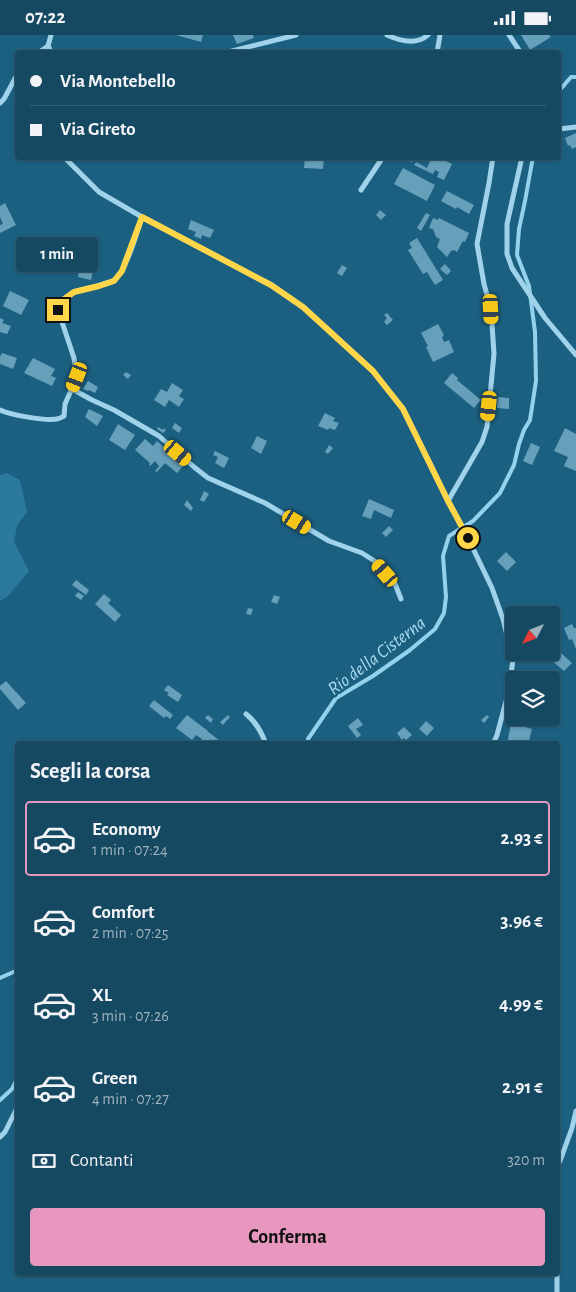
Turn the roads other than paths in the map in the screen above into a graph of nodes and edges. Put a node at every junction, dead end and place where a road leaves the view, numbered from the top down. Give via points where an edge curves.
1 (51, 35) edge
2 (296, 35) edge
3 (387, 35) edge
4 (428, 35) edge
5 (440, 35) edge
6 (509, 35) edge
7 (48, 46) junction
8 (42, 50) edge
9 (50, 50) edge
10 (236, 50) edge
11 (438, 50) edge
12 (518, 50) edge
13 (15, 79) edge
14 (0, 103) edge
15 (576, 127) edge
16 (561, 129) edge
17 (67, 160) edge
18 (381, 160) edge
19 (493, 160) edge
20 (521, 160) edge
21 (361, 190) dead end
22 (142, 217) junction
23 (576, 355) edge
24 (72, 389) junction
25 (0, 409) edge
26 (448, 501) junction
27 (401, 599) dead end
28 (246, 714) dead end
29 (265, 741) edge
30 (494, 741) edge
31 (576, 1111) edge
32 (15, 1112) edge
33 (0, 1137) edge
34 (560, 1161) edge
35 (556, 1276) edge
36 (557, 1292) edge

1 - 7 street
2 - 10 street
3 - 4 street via 414,41
5 - 11 street
6 - 12 street
7 - 8 street
7 - 9 street
13 - 14 street
15 - 16 street
17 - 22 street via 99,192
18 - 21 street
19 - 26 street via 477,244 491,309 494,355 487,427 482,442
20 - 23 street via 507,224 506,254 546,318
22 - 24 street via 122,271 114,281 74,292 63,300 58,310 74,358 77,377
22 - 26 street via 271,285 303,307 373,371 403,409
24 - 25 street via 64,415 59,419 13,415
24 - 27 street via 159,436 208,478 265,503 329,541 362,553 376,562 395,584
26 - 30 street via 492,588 504,619 513,660 508,693
28 - 29 street via 254,720
31 - 34 street
32 - 33 street
35 - 36 street

